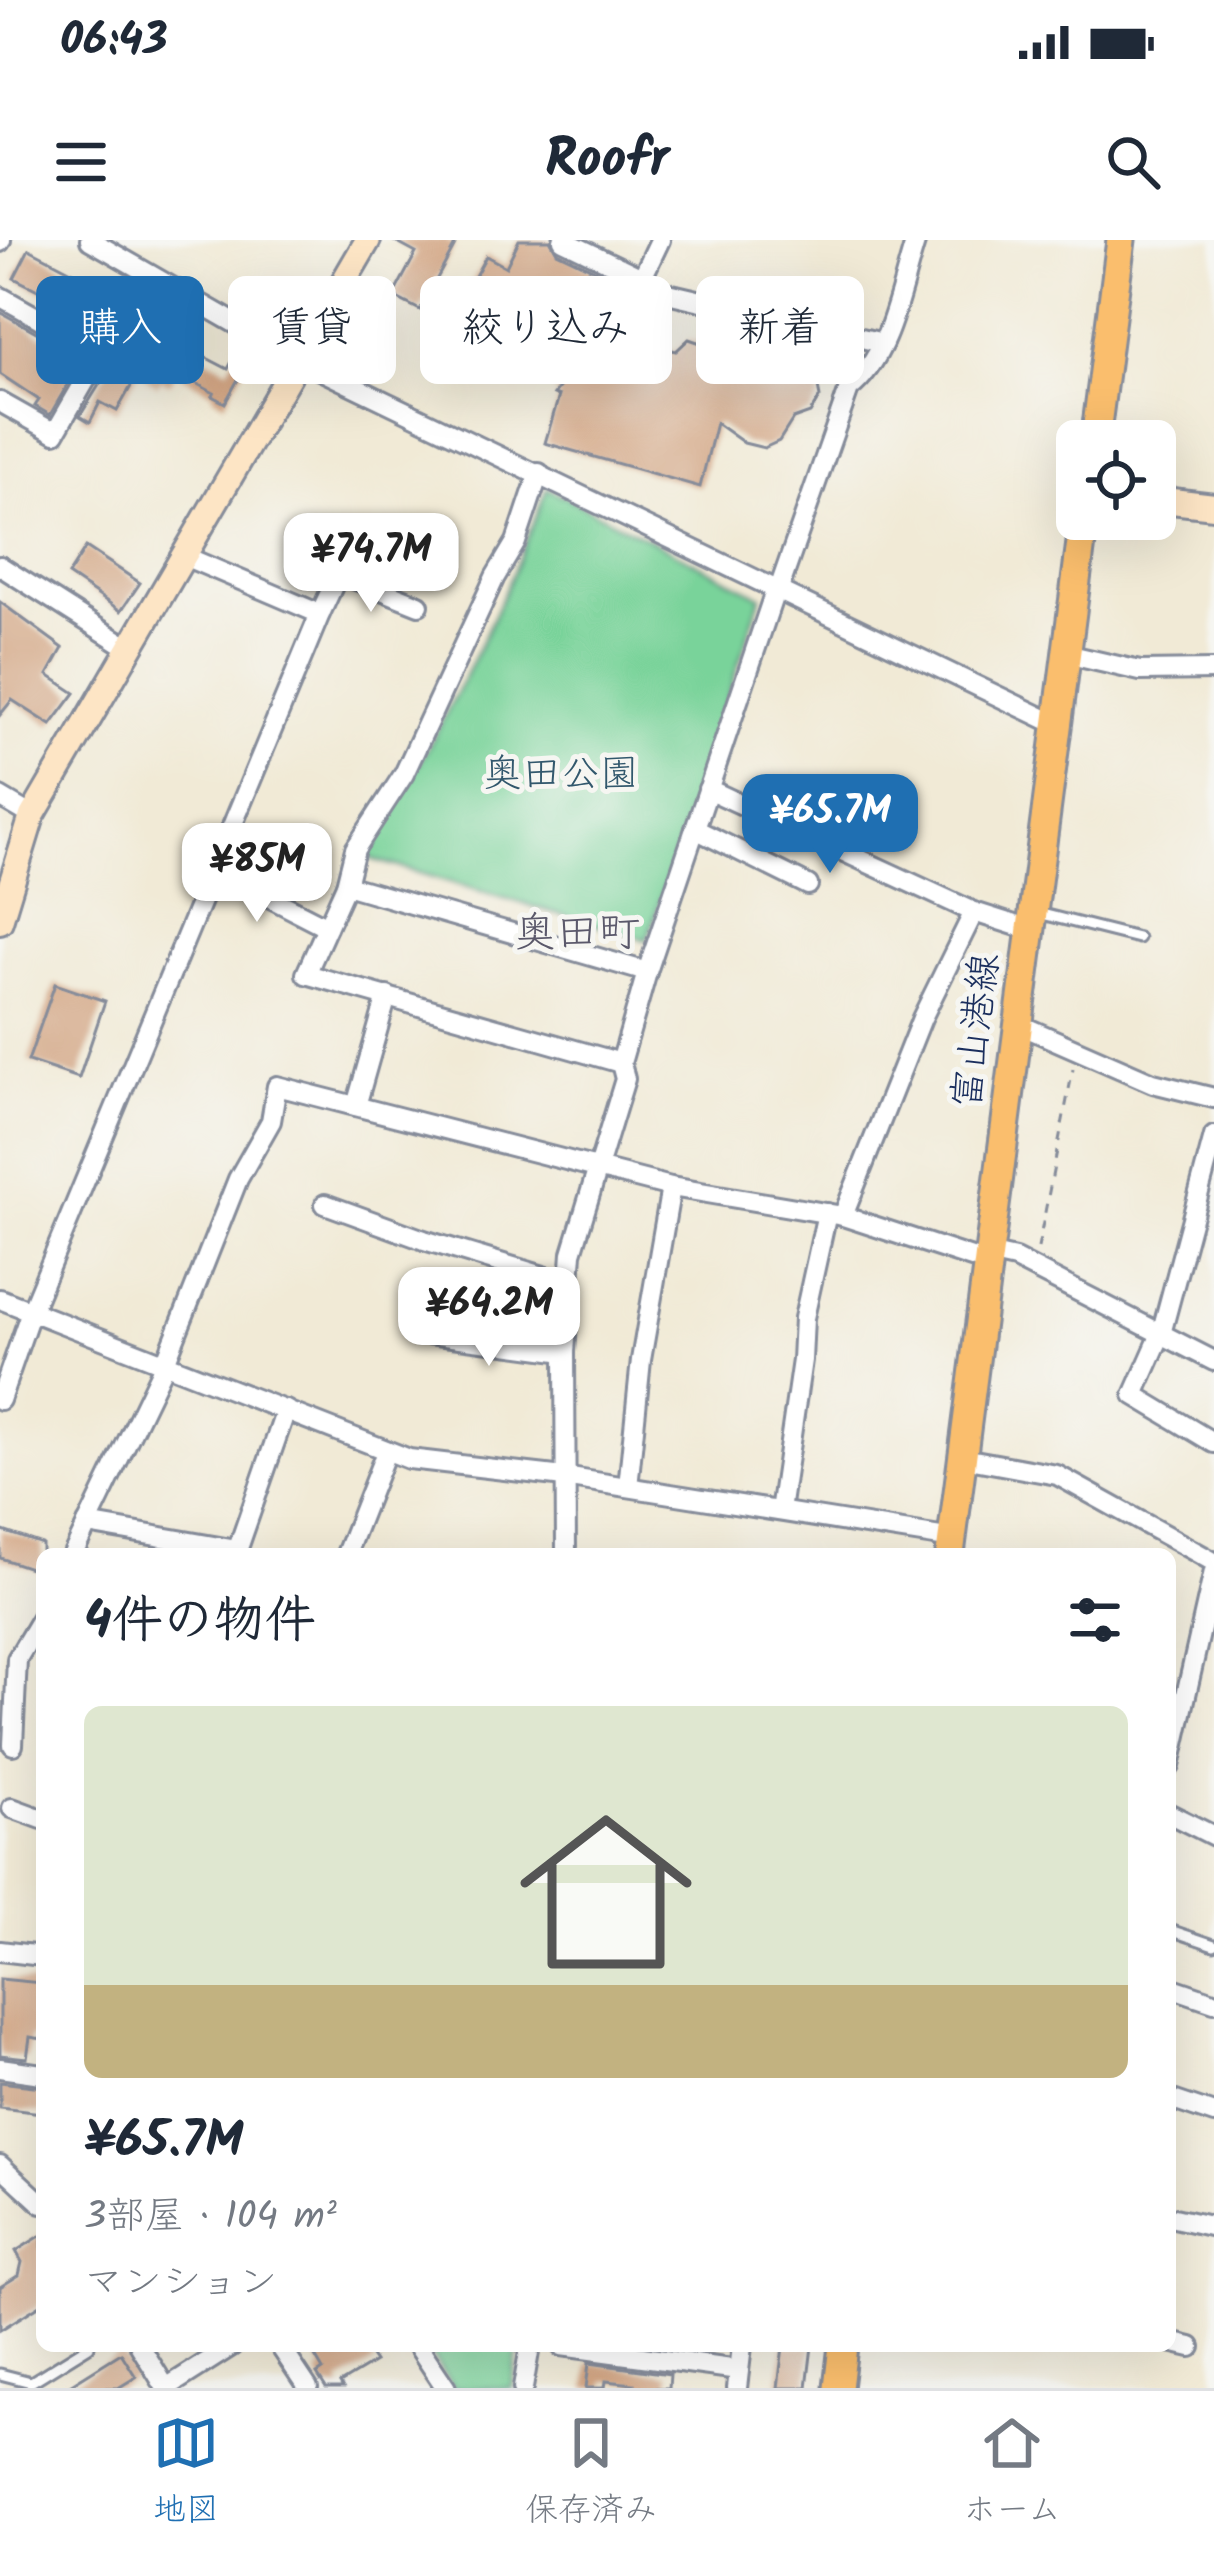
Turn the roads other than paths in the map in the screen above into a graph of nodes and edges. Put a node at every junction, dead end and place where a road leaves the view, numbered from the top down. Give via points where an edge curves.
1 (90, 240) edge
2 (368, 240) edge
3 (563, 240) edge
4 (660, 240) edge
5 (916, 240) edge
6 (1120, 240) edge
7 (147, 274) joint
8 (347, 276) edge
9 (638, 276) edge
10 (643, 276) edge
11 (672, 295) edge
12 (1, 298) edge
13 (36, 317) edge
14 (228, 320) edge
15 (883, 343) junction
16 (84, 384) edge
17 (283, 384) edge
18 (350, 384) edge
19 (0, 402) edge
20 (1097, 420) edge
21 (539, 473) junction
22 (1176, 501) edge
23 (1214, 506) edge
24 (1081, 540) edge
25 (184, 556) junction
26 (0, 566) edge
27 (778, 588) junction
28 (419, 604) dead end
29 (320, 614) junction
30 (129, 648) junction
31 (1066, 654) junction
32 (1214, 670) edge
33 (1058, 725) junction
34 (708, 789) junction
35 (0, 797) edge
36 (32, 816) junction
37 (695, 830) junction
38 (214, 869) junction
39 (6, 875) edge
40 (346, 885) junction
41 (808, 886) dead end
42 (974, 912) junction
43 (0, 921) edge
44 (1031, 921) junction
45 (327, 927) junction
46 (1138, 938) dead end
47 (647, 972) junction
48 (387, 996) junction
49 (1018, 1024) junction
50 (621, 1063) junction
51 (1214, 1098) edge
52 (356, 1106) junction
53 (1214, 1136) edge
54 (597, 1168) junction
55 (670, 1186) junction
56 (325, 1204) dead end
57 (835, 1214) junction
58 (987, 1258) junction
59 (570, 1284) junction
60 (0, 1299) edge
61 (31, 1311) junction
62 (421, 1333) dead end
63 (1161, 1334) junction
64 (565, 1352) junction
65 (1214, 1361) edge
66 (165, 1363) junction
67 (0, 1400) edge
68 (286, 1410) junction
69 (1214, 1443) edge
70 (386, 1452) junction
71 (963, 1458) junction
72 (564, 1477) junction
73 (628, 1487) junction
74 (780, 1511) junction
75 (87, 1524) junction
76 (951, 1546) edge
77 (76, 1548) edge
78 (215, 1548) edge
79 (237, 1548) edge
80 (348, 1548) edge
81 (566, 1548) edge
82 (1214, 1562) edge
83 (1214, 1571) edge
84 (36, 1627) edge
85 (1194, 1659) junction
86 (1214, 1671) edge
87 (1176, 1739) edge
88 (13, 1745) dead end
89 (13, 1808) dead end
90 (1176, 1817) edge
91 (36, 1818) edge
92 (1214, 1836) edge
93 (1176, 1932) edge
94 (1214, 1945) edge
95 (0, 1951) edge
96 (36, 1955) edge
97 (1176, 1989) edge
98 (1214, 2002) edge
99 (0, 2068) edge
100 (36, 2073) edge
101 (1176, 2101) edge
102 (1214, 2114) edge
103 (0, 2165) edge
104 (36, 2198) edge
105 (1176, 2218) edge
106 (1214, 2227) edge
107 (1176, 2343) edge
108 (1191, 2347) dead end
109 (79, 2352) edge
110 (144, 2352) edge
111 (223, 2352) edge
112 (284, 2352) edge
113 (422, 2352) edge
114 (529, 2352) edge
115 (593, 2352) edge
116 (842, 2352) edge
117 (0, 2374) edge
118 (738, 2379) edge
119 (166, 2388) edge
120 (308, 2388) edge
121 (446, 2388) edge
122 (524, 2388) edge
123 (838, 2388) edge

1 - 7 street
2 - 8 street
3 - 9 street
4 - 10 street
5 - 15 street
6 - 20 main road
7 - 14 street
11 - 15 street
12 - 13 street
15 - 27 street via 849,389
16 - 19 street via 56,433
17 - 25 street
18 - 21 street
21 - 27 street
21 - 40 street via 516,542 404,774 355,849
22 - 23 street
24 - 31 main road, 富山港線
25 - 29 street
25 - 30 street
26 - 30 street
27 - 33 street
27 - 34 street
28 - 29 street via 339,573
29 - 38 street
30 - 36 street
31 - 32 street via 1140,671
31 - 33 main road, 富山港線
33 - 44 main road, 富山港線
34 - 37 street
34 - 42 street
35 - 36 street
36 - 39 street
37 - 41 street
37 - 47 street
38 - 45 street
38 - 61 street
39 - 43 street
40 - 45 street
40 - 47 street
42 - 44 street
42 - 57 street
44 - 46 lane
44 - 49 main road, 富山港線
45 - 48 street via 306,974
47 - 50 street
48 - 50 street
48 - 52 street
49 - 51 street via 1153,1083
49 - 58 main road, 富山港線
50 - 54 street via 625,1079
52 - 54 street
52 - 66 street via 277,1086 271,1121 238,1179
53 - 63 street
54 - 55 street
54 - 59 street
55 - 57 street
55 - 73 street
56 - 59 street
57 - 58 street
57 - 74 street via 804,1318
58 - 63 street via 1034,1269
58 - 71 main road, 富山港線
59 - 64 street
60 - 61 street
61 - 66 street
61 - 67 street
62 - 64 street
63 - 65 street
63 - 69 street via 1134,1395
64 - 72 street
66 - 68 street
66 - 75 street
68 - 70 street
68 - 79 street
70 - 72 street
70 - 80 street
71 - 76 main road, 富山港線
71 - 82 street via 1057,1474
72 - 73 street
72 - 81 street
73 - 74 street
74 - 76 street
75 - 77 street
75 - 78 street
83 - 85 street
84 - 88 street via 17,1659
85 - 86 street
85 - 87 street
89 - 91 street
90 - 92 street
93 - 94 lane
95 - 96 street
97 - 98 street
99 - 100 street
101 - 102 street
103 - 104 street
105 - 106 street
107 - 108 street
109 - 117 lane via 31,2382
110 - 119 street
111 - 119 street
112 - 120 street
113 - 121 street
114 - 122 street
115 - 118 street
116 - 123 main road

